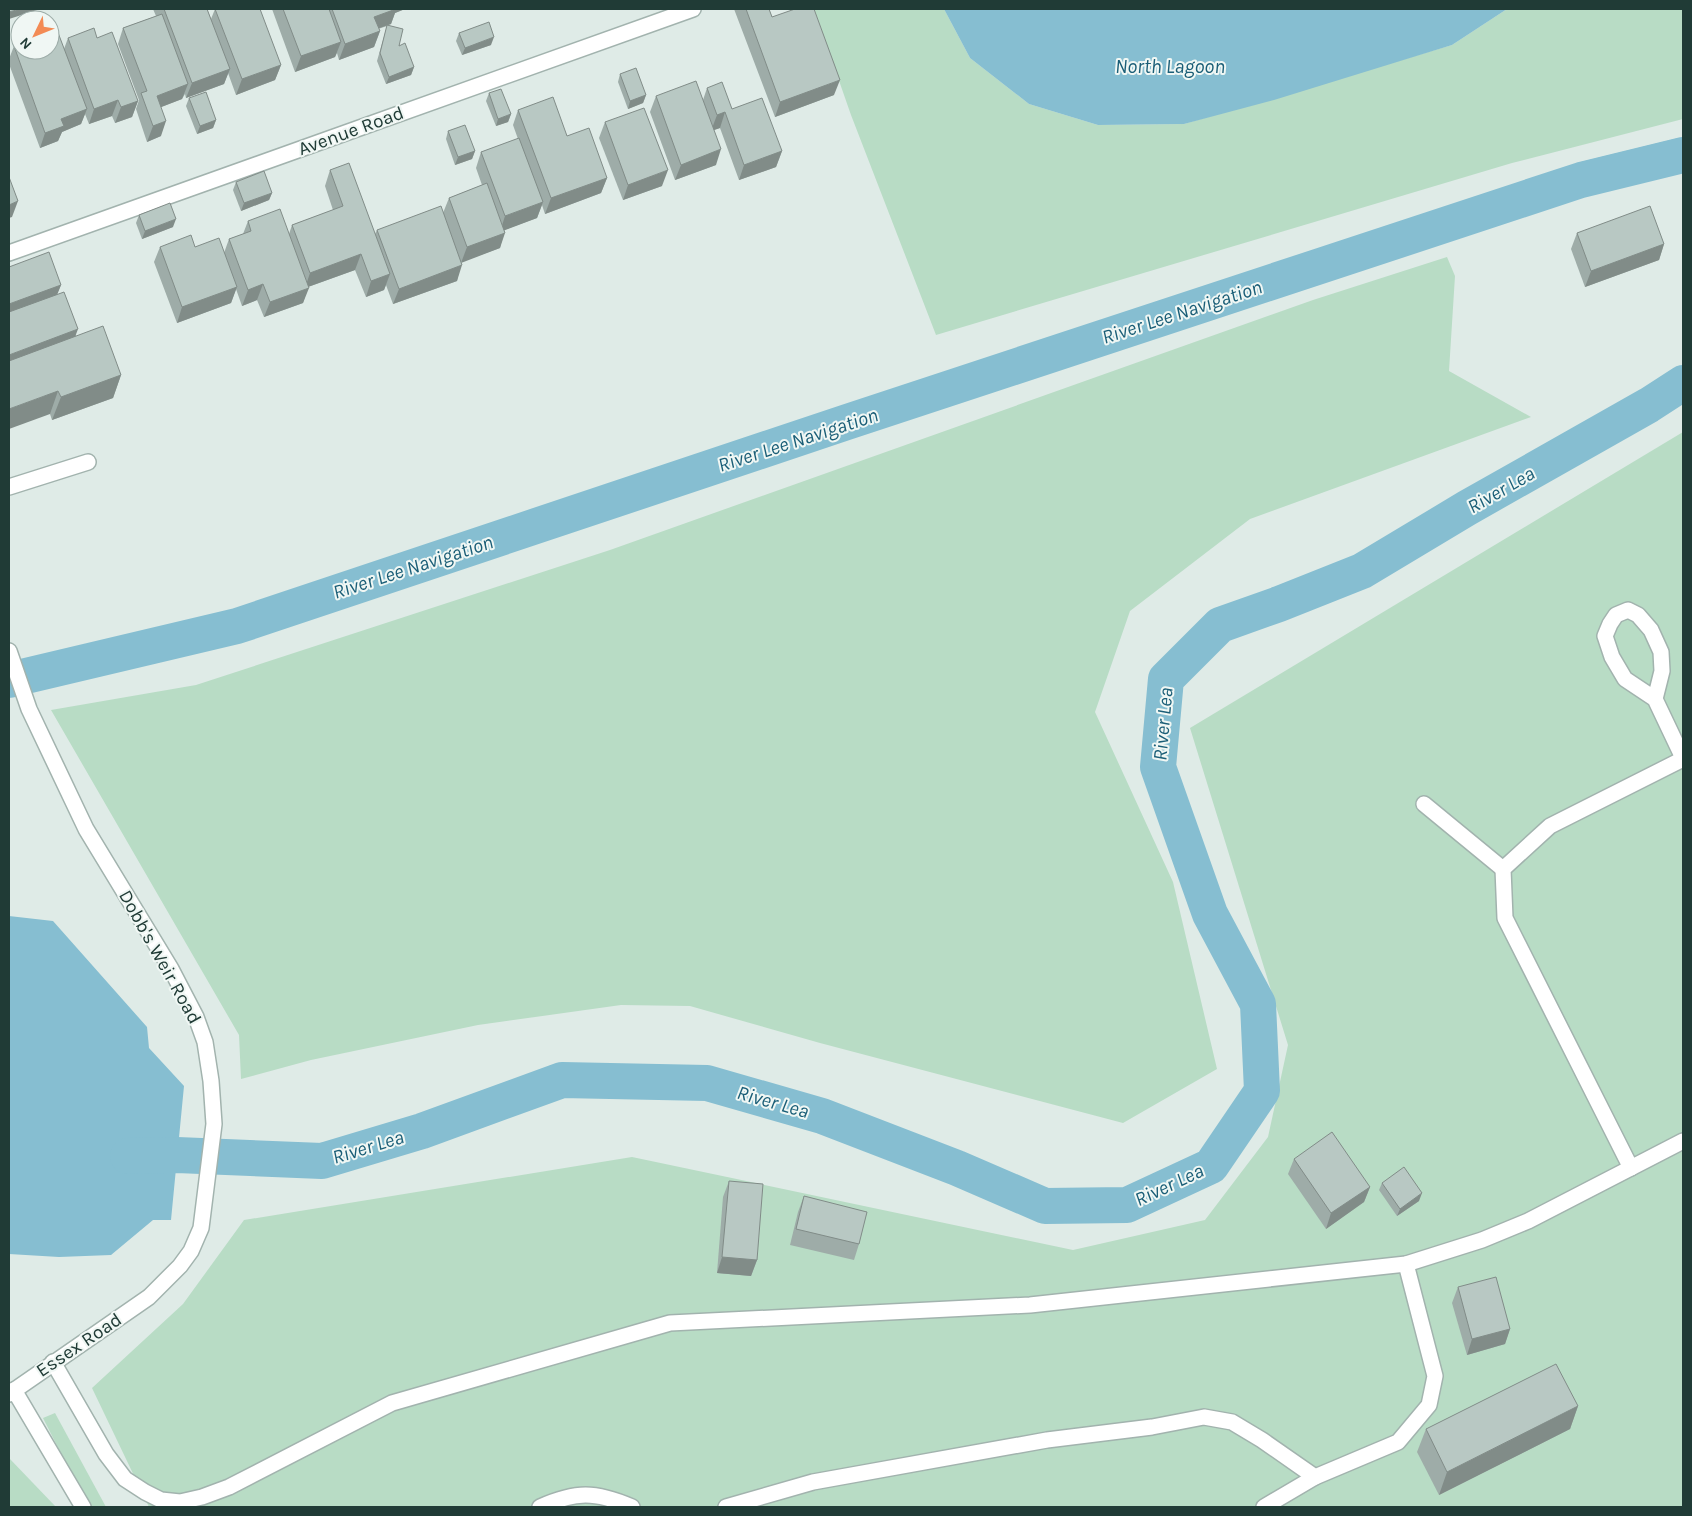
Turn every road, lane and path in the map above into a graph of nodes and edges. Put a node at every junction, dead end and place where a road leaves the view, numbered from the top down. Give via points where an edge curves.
1 (693, 9) edge
2 (9, 253) edge
3 (88, 462) dead end
4 (9, 487) edge
5 (9, 651) edge
6 (1655, 699) junction
7 (1683, 758) edge
8 (1424, 804) dead end
9 (1503, 869) junction
10 (1683, 1142) edge
11 (1630, 1168) junction
12 (1406, 1264) junction
13 (149, 1297) joint
14 (53, 1362) junction
15 (11, 1392) edge
16 (1316, 1477) junction
17 (83, 1507) edge
18 (540, 1507) edge
19 (632, 1507) edge
20 (726, 1507) edge
21 (1264, 1507) edge

1 - 2 street, Avenue Road
3 - 4 street
5 - 13 street, Dobb's Weir Road via 29,709 86,829 171,969 205,1042 214,1124 201,1228 180,1266
6 - 6 street via 1662,671 1661,652 1651,630 1638,615 1628,610 1616,615 1610,624 1606,636 1612,657 1625,679
6 - 7 street
7 - 9 street via 1550,826
8 - 9 street
9 - 11 street via 1505,918
10 - 11 street
11 - 12 street via 1528,1221 1482,1240
12 - 14 street via 1030,1306 670,1323 392,1404 229,1487 180,1502 161,1500 125,1479 106,1454
12 - 16 street via 1435,1376 1429,1405 1398,1442
13 - 14 street, Essex Road
14 - 15 street, Essex Road
15 - 17 street
16 - 20 street via 1232,1422 1204,1418 1047,1440 813,1482
16 - 21 street
18 - 19 street via 583,1494 610,1498

